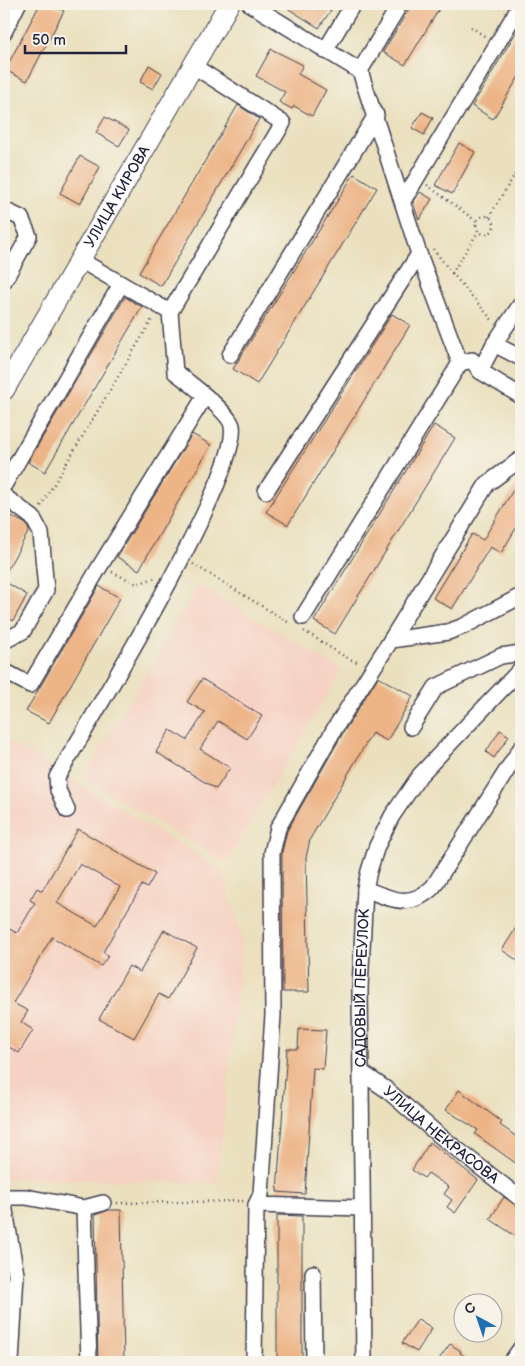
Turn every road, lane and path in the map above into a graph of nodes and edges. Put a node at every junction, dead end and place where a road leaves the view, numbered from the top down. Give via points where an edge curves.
1 (18, 4) edge
2 (229, 4) edge
3 (250, 4) edge
4 (353, 4) edge
5 (400, 4) edge
6 (521, 4) edge
7 (470, 27) dead end
8 (4, 32) edge
9 (490, 39) dead end
10 (325, 50) junction
11 (192, 66) junction
12 (360, 71) junction
13 (376, 114) junction
14 (521, 164) edge
15 (514, 176) junction
16 (417, 178) junction
17 (521, 180) edge
18 (403, 201) junction
19 (4, 210) edge
20 (489, 217) junction
21 (476, 221) junction
22 (478, 232) junction
23 (413, 234) junction
24 (419, 254) junction
25 (80, 260) junction
26 (452, 273) junction
27 (4, 281) edge
28 (121, 284) junction
29 (521, 304) edge
30 (165, 309) junction
31 (498, 338) junction
32 (230, 355) dead end
33 (521, 358) edge
34 (460, 363) junction
35 (480, 371) junction
36 (4, 390) edge
37 (205, 396) junction
38 (521, 396) edge
39 (521, 463) edge
40 (4, 485) edge
41 (266, 491) dead end
42 (4, 496) edge
43 (34, 518) junction
44 (181, 557) junction
45 (100, 566) junction
46 (174, 573) junction
47 (521, 596) edge
48 (299, 624) junction
49 (391, 640) junction
50 (4, 641) edge
51 (521, 653) edge
52 (374, 665) junction
53 (521, 669) edge
54 (4, 671) edge
55 (411, 727) dead end
56 (521, 748) edge
57 (67, 810) dead end
58 (365, 889) junction
59 (361, 1072) junction
60 (4, 1197) edge
61 (521, 1199) edge
62 (103, 1203) joint
63 (257, 1203) junction
64 (4, 1205) edge
65 (84, 1208) junction
66 (361, 1208) junction
67 (313, 1274) dead end
68 (521, 1348) edge
69 (11, 1362) edge
70 (89, 1362) edge
71 (254, 1362) edge
72 (314, 1362) edge
73 (364, 1362) edge
74 (511, 1362) edge

1 - 8 street
2 - 11 main road, УЛИЦА КИРОВА
3 - 10 street
4 - 10 street
5 - 12 street
6 - 16 street
7 - 9 path
10 - 12 street
11 - 25 main road, УЛИЦА КИРОВА
11 - 30 street via 284,123
12 - 13 street
13 - 18 street
13 - 32 street
14 - 15 path
15 - 17 path
15 - 20 path
16 - 18 street
16 - 21 path
18 - 23 street
19 - 27 street via 22,218 29,236
20 - 21 path via 483,216
20 - 22 path via 493,230 486,234
21 - 22 path
22 - 26 path
23 - 24 street
23 - 26 path via 420,234
24 - 34 street
24 - 41 street
25 - 28 street
25 - 36 main road, УЛИЦА КИРОВА
26 - 31 path
28 - 30 street
28 - 40 street
29 - 31 street
30 - 37 street via 175,372
30 - 43 path
31 - 33 street
31 - 35 street
34 - 35 street via 472,360
34 - 48 street
35 - 38 street
37 - 44 street via 232,424 234,439 214,490
37 - 45 street
39 - 49 street via 518,461 487,484
42 - 43 street
43 - 50 street via 41,533 46,590 23,631
44 - 46 street
44 - 48 path
45 - 46 path via 136,584
45 - 54 street via 30,685
46 - 57 street via 57,777 58,790
47 - 49 street via 448,632
48 - 52 path via 346,658
49 - 52 street
51 - 55 street via 501,656 436,687
52 - 63 street via 278,828 272,853 273,1015 261,1194
53 - 58 street, САДОВЫЙ ПЕРЕУЛОК via 437,756 406,795 377,846
56 - 58 street via 433,887 416,899 404,901
58 - 59 street, САДОВЫЙ ПЕРЕУЛОК via 360,988
59 - 61 street, УЛИЦА НЕКРАСОВА
59 - 66 street, САДОВЫЙ ПЕРЕУЛОК
60 - 65 street via 26,1197
62 - 63 path
62 - 65 street
63 - 66 street
63 - 71 street
64 - 69 street via 16,1274
65 - 70 street
66 - 73 street, САДОВЫЙ ПЕРЕУЛОК
67 - 72 street
68 - 74 street

